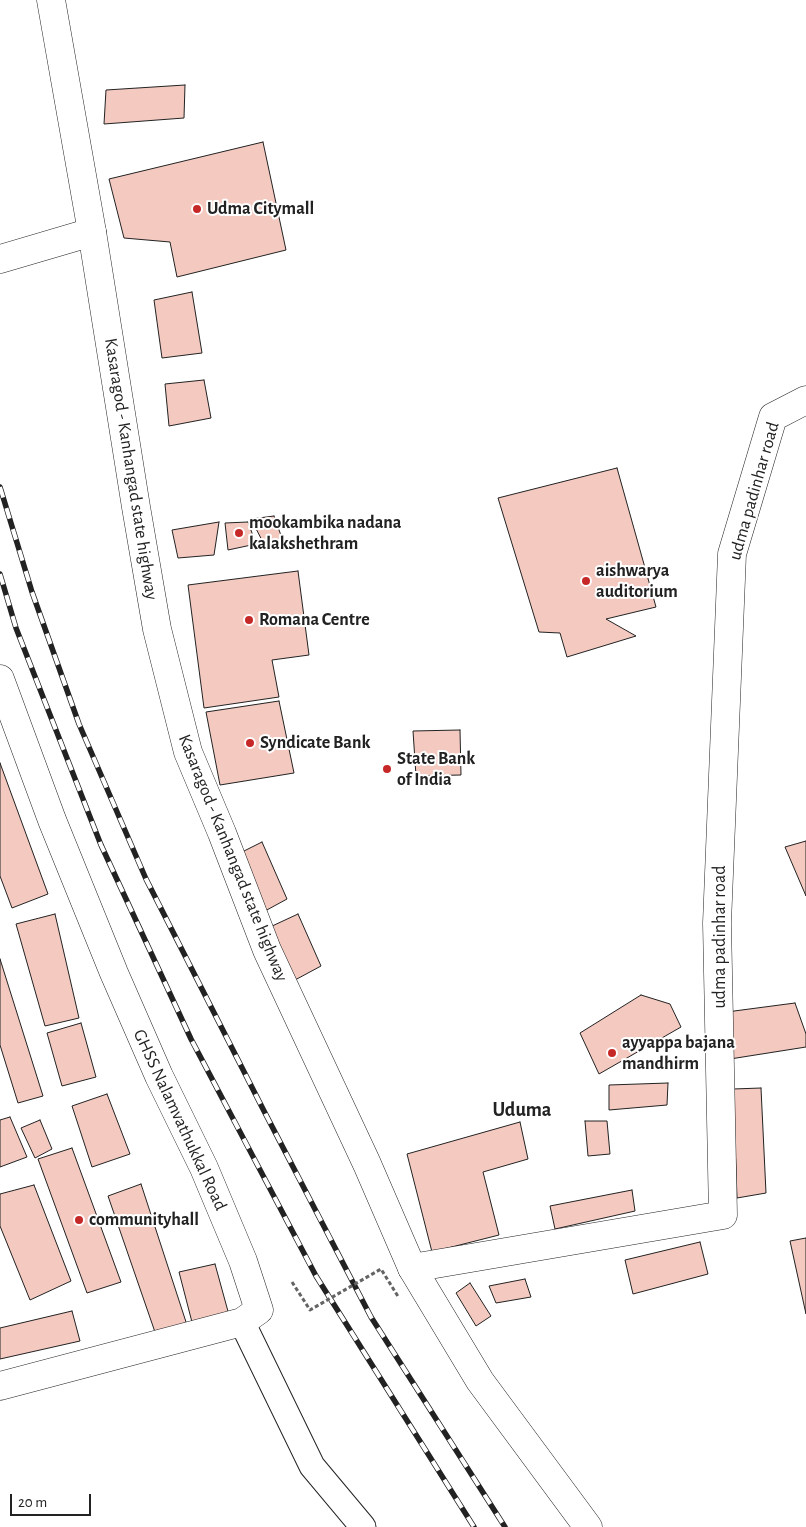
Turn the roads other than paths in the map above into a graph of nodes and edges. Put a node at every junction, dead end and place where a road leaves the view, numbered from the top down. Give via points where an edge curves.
1 (51, 0) edge
2 (92, 232) junction
3 (0, 259) edge
4 (806, 400) edge
5 (0, 679) edge
6 (412, 1268) junction
7 (242, 1322) junction
8 (0, 1386) edge
9 (363, 1527) edge
10 (588, 1527) edge

1 - 2 main road, Kasaragod - Kanhangad state highway
2 - 3 main road
2 - 6 main road, Kasaragod - Kanhangad state highway via 157,629 188,752 267,950
4 - 6 main road, udma padinhar road via 773,417 732,554 717,923 723,1216
5 - 7 main road, GHSS Nalamvathukkal Road via 114,973 243,1260 259,1310
6 - 10 main road, Kasaragod - Kanhangad state highway via 480,1380
7 - 8 main road
7 - 9 street via 312,1466

